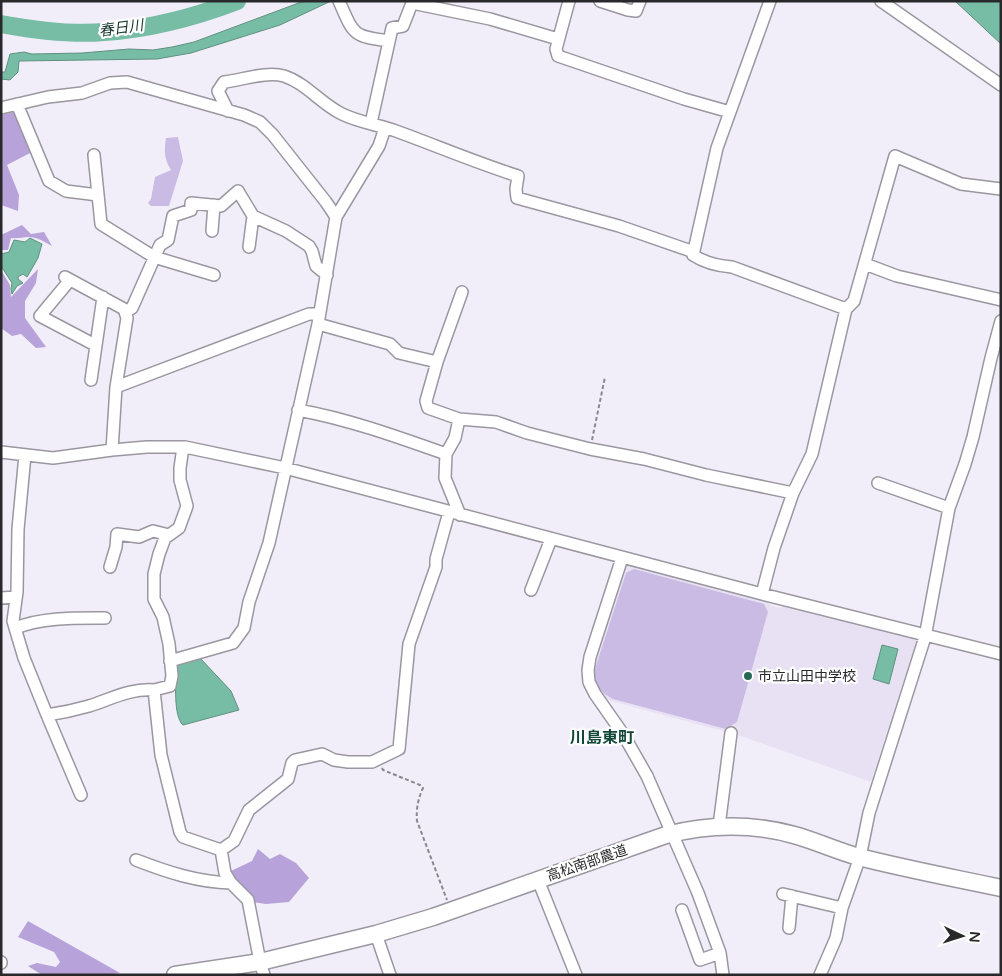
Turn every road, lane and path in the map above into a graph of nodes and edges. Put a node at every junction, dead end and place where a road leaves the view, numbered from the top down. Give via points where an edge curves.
1 (339, 1) edge
2 (569, 1) edge
3 (600, 1) edge
4 (640, 1) edge
5 (770, 1) edge
6 (881, 1) edge
7 (558, 39) junction
8 (389, 41) junction
9 (1001, 85) edge
10 (17, 104) junction
11 (1, 108) edge
12 (228, 111) junction
13 (730, 112) junction
14 (371, 123) junction
15 (385, 128) junction
16 (94, 155) dead end
17 (1001, 189) edge
18 (98, 195) junction
19 (214, 205) junction
20 (254, 216) junction
21 (336, 217) junction
22 (212, 231) dead end
23 (249, 247) dead end
24 (694, 252) junction
25 (154, 257) junction
26 (865, 264) junction
27 (214, 275) dead end
28 (327, 275) junction
29 (462, 292) dead end
30 (103, 297) junction
31 (1001, 300) edge
32 (846, 309) junction
33 (126, 312) junction
34 (319, 319) junction
35 (1001, 321) edge
36 (95, 345) junction
37 (437, 362) junction
38 (605, 377) dead end
39 (91, 380) dead end
40 (116, 387) junction
41 (298, 410) junction
42 (459, 418) junction
43 (183, 447) junction
44 (590, 449) junction
45 (112, 450) junction
46 (1, 452) edge
47 (446, 454) junction
48 (25, 456) junction
49 (285, 468) junction
50 (878, 482) dead end
51 (793, 492) junction
52 (948, 508) junction
53 (454, 514) junction
54 (169, 535) junction
55 (551, 539) junction
56 (622, 558) junction
57 (110, 567) dead end
58 (531, 590) dead end
59 (762, 594) junction
60 (16, 597) junction
61 (1, 598) edge
62 (105, 618) dead end
63 (15, 628) junction
64 (925, 636) junction
65 (1001, 654) edge
66 (170, 661) junction
67 (154, 690) junction
68 (47, 715) junction
69 (731, 733) dead end
70 (377, 760) junction
71 (81, 795) dead end
72 (719, 826) junction
73 (671, 833) junction
74 (222, 850) junction
75 (860, 857) junction
76 (136, 860) dead end
77 (538, 880) junction
78 (231, 883) junction
79 (1001, 888) edge
80 (842, 908) junction
81 (451, 910) junction
82 (682, 910) dead end
83 (789, 928) dead end
84 (376, 934) junction
85 (720, 953) junction
86 (262, 968) edge
87 (175, 975) edge
88 (390, 975) edge
89 (576, 975) edge
90 (723, 975) edge
91 (820, 975) edge

1 - 8 street via 351,28 365,38
2 - 7 street
3 - 4 street via 628,10 636,10
5 - 13 street
6 - 9 street
7 - 8 street via 490,19 412,3 403,26 392,28
7 - 13 street via 558,56
8 - 14 street
10 - 11 street
10 - 12 street via 127,82
10 - 18 street via 49,181 66,191
12 - 14 street via 218,91 224,82 267,74 284,76 303,85 342,114
12 - 21 street via 260,122
13 - 24 street via 717,148
14 - 15 street
15 - 21 street via 379,146
15 - 24 street via 518,176 517,198 619,226
16 - 18 street
17 - 26 street via 961,184 895,156
18 - 25 street via 101,224
19 - 20 street via 221,206 238,191
19 - 22 street
19 - 25 street via 191,204 190,210 173,216 168,240 160,245
20 - 23 street
20 - 28 street via 309,246 316,266
21 - 28 street
24 - 32 street via 693,255 702,261 732,268
25 - 27 street
25 - 33 street via 132,308
26 - 31 street via 897,276
26 - 32 street via 854,301
28 - 34 street
29 - 37 street
30 - 33 street
30 - 36 street
30 - 36 street via 68,278 40,316
32 - 51 street via 812,454
33 - 40 street
34 - 37 street via 390,344 399,353
34 - 40 street via 309,314
34 - 41 street
35 - 52 street via 973,437
36 - 39 street
37 - 42 street via 426,402 428,408
38 - 44 path
40 - 45 street
41 - 47 street via 332,417
41 - 49 street
42 - 44 street via 496,422
42 - 47 street via 455,438
43 - 45 street
43 - 49 street
43 - 54 street via 180,480 187,506 179,528
44 - 51 street
45 - 48 street via 53,458
46 - 48 street
47 - 53 street via 445,478
48 - 60 street
49 - 53 street
49 - 66 street via 269,543 249,602 244,628 233,642
50 - 52 street
51 - 59 street
52 - 64 street
53 - 55 street
53 - 70 street via 409,644 399,749
54 - 57 street via 154,532 139,537 117,534
54 - 66 street via 158,554 153,590 163,617
55 - 56 street
55 - 58 street
56 - 59 street
56 - 73 street via 590,657 589,682 647,776
59 - 64 street
60 - 61 street
60 - 63 street
62 - 63 street via 48,619
63 - 68 street
64 - 65 street
64 - 75 street via 869,813
66 - 67 street via 170,686
67 - 68 street via 142,689 87,707
67 - 74 street via 161,755 180,832 183,837
68 - 71 street
69 - 72 street
70 - 74 street via 348,762 322,754 295,760 288,779 249,810 234,841
70 - 81 path via 383,770 423,788 417,821
72 - 73 street, 高松南部農道
72 - 75 street, 高松南部農道 via 765,828
73 - 77 street, 高松南部農道
73 - 85 street via 698,892
74 - 78 street via 225,873
75 - 79 street, 高松南部農道
75 - 80 street
76 - 78 street via 183,876
77 - 81 street, 高松南部農道
77 - 89 street
78 - 86 street via 248,900
80 - 83 street via 788,895
80 - 91 street via 836,938
81 - 84 street, 高松南部農道
82 - 85 street via 700,960
84 - 86 street, 高松南部農道
84 - 88 street
85 - 90 street
86 - 87 street, 高松南部農道

